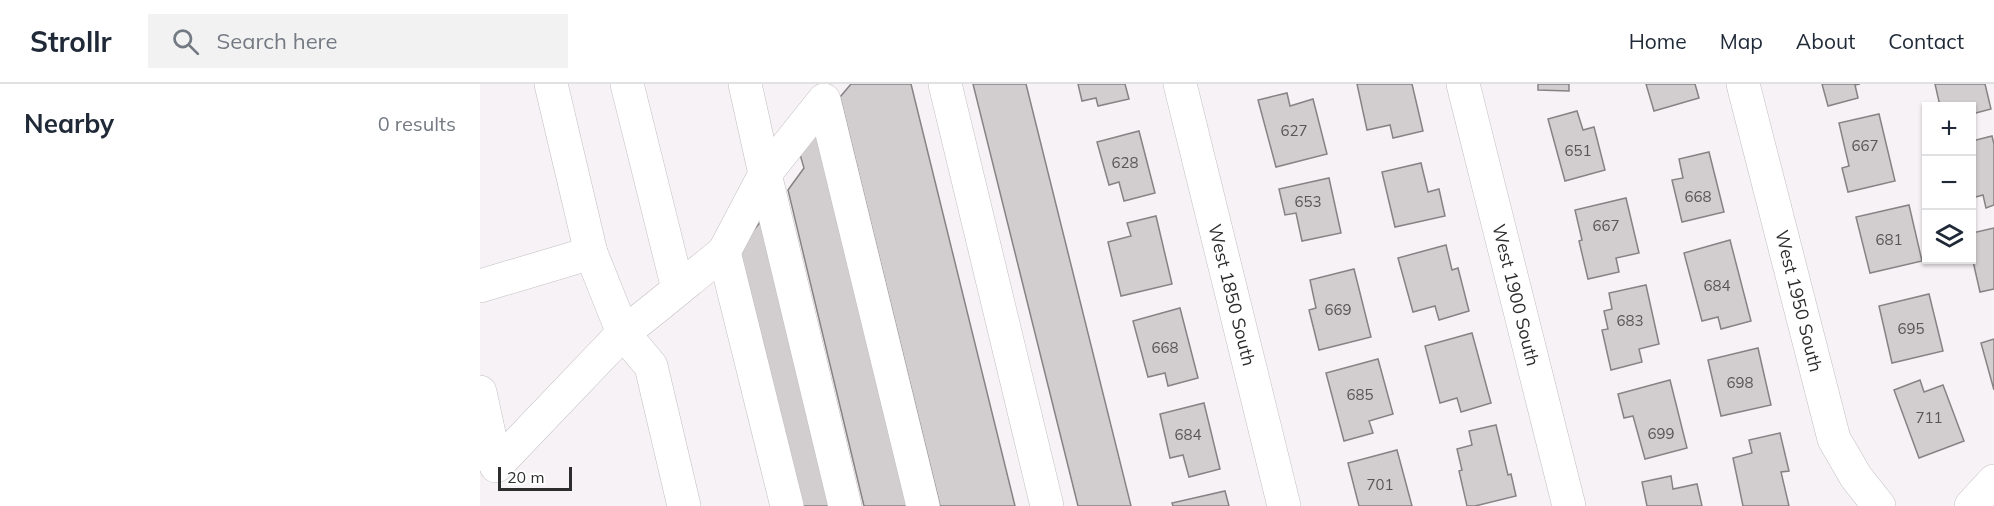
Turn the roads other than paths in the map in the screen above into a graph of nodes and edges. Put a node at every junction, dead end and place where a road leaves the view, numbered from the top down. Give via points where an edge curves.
1 (551, 84) edge
2 (627, 84) edge
3 (745, 84) edge
4 (945, 84) edge
5 (1180, 84) edge
6 (1463, 84) edge
7 (1743, 84) edge
8 (831, 92) edge
9 (765, 174) junction
10 (724, 252) junction
11 (591, 253) junction
12 (480, 286) edge
13 (678, 289) junction
14 (623, 333) junction
15 (480, 392) edge
16 (1994, 481) edge
17 (684, 506) edge
18 (788, 506) edge
19 (845, 506) edge
20 (924, 506) edge
21 (1047, 506) edge
22 (1284, 506) edge
23 (1569, 506) edge
24 (1879, 506) edge
25 (1971, 506) edge

1 - 11 street
2 - 13 street
3 - 9 street
4 - 21 street
5 - 22 street, West 1850 South
6 - 23 street, West 1900 South
7 - 24 street, West 1950 South via 1834,439
8 - 9 street
8 - 20 street
9 - 10 street
9 - 19 street
10 - 13 street
10 - 18 street
11 - 12 street
11 - 14 street
13 - 14 street
14 - 15 street via 497,474
14 - 17 street via 651,366
16 - 25 street

